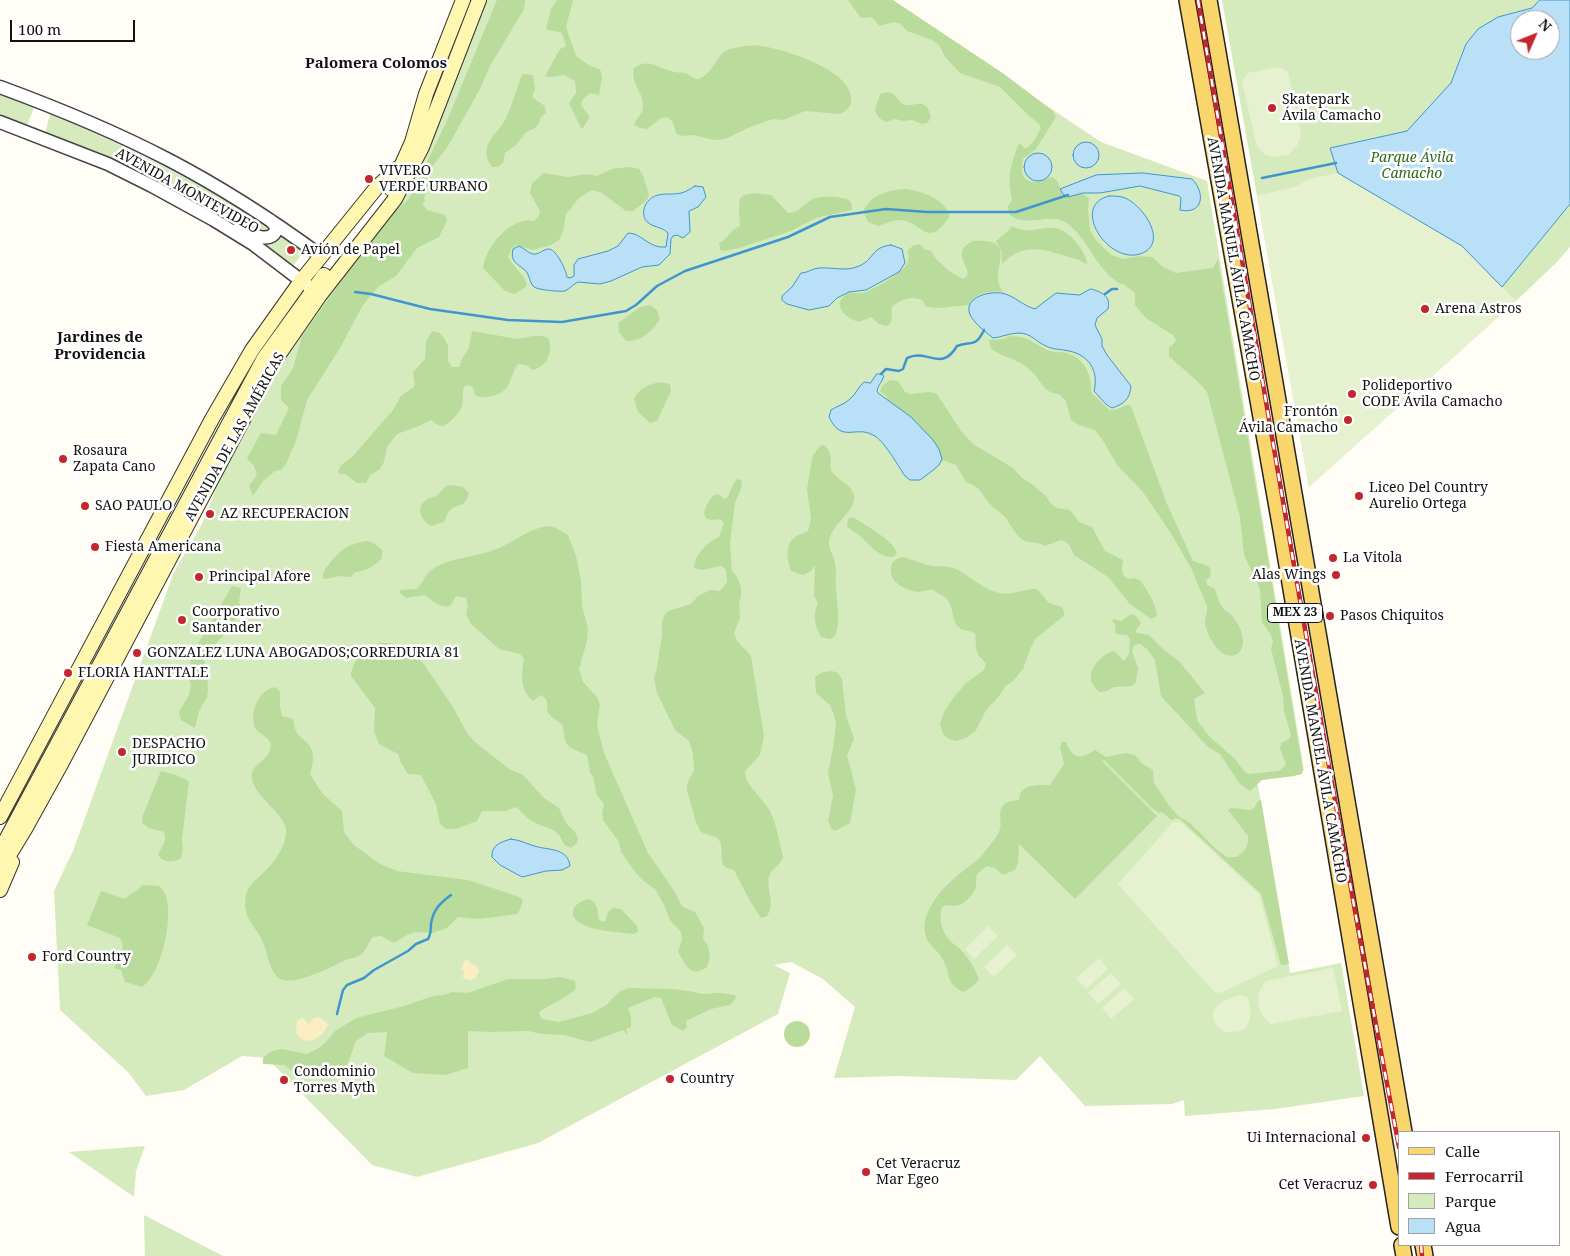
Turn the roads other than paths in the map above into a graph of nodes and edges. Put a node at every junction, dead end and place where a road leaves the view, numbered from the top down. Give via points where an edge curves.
1 (463, 0) edge
2 (479, 0) edge
3 (1188, 0) edge
4 (1209, 0) edge
5 (0, 87) edge
6 (0, 122) edge
7 (403, 164) junction
8 (214, 220) junction
9 (270, 220) junction
10 (321, 256) junction
11 (311, 288) junction
12 (1319, 758) junction
13 (1344, 780) junction
14 (0, 817) edge
15 (25, 829) junction
16 (0, 851) edge
17 (0, 870) edge
18 (0, 890) edge
19 (1404, 1131) edge
20 (1398, 1221) edge

1 - 7 main road, AVENIDA DE LAS AMÉRICAS
2 - 11 main road, AVENIDA DE LAS AMÉRICAS via 422,147 395,199
3 - 12 main road, AVENIDA MANUEL ÁVILA CAMACHO / MEX 23
4 - 13 main road, AVENIDA MANUEL ÁVILA CAMACHO / MEX 23
5 - 9 street, AVENIDA MONTEVIDEO via 84,120 167,159
6 - 8 street, AVENIDA MONTEVIDEO via 108,164
7 - 10 main road, AVENIDA DE LAS AMÉRICAS via 376,187
7 - 11 main road, AVENIDA DE LAS AMÉRICAS via 388,196
8 - 9 street via 267,238 276,231
8 - 11 street, AVENIDA MONTEVIDEO
9 - 10 street, AVENIDA MONTEVIDEO
10 - 11 main road, AVENIDA DE LAS AMÉRICAS
11 - 14 main road, AVENIDA DE LAS AMÉRICAS via 252,350
11 - 15 main road, AVENIDA DE LAS AMÉRICAS
11 - 16 main road, AVENIDA DE LAS AMÉRICAS via 264,358
12 - 13 main road via 1332,763
12 - 20 main road, AVENIDA MANUEL ÁVILA CAMACHO / MEX 23
13 - 19 main road, AVENIDA MANUEL ÁVILA CAMACHO / MEX 23
15 - 17 main road, AVENIDA DE LAS AMÉRICAS
15 - 18 main road, AVENIDA DE LAS AMÉRICAS

